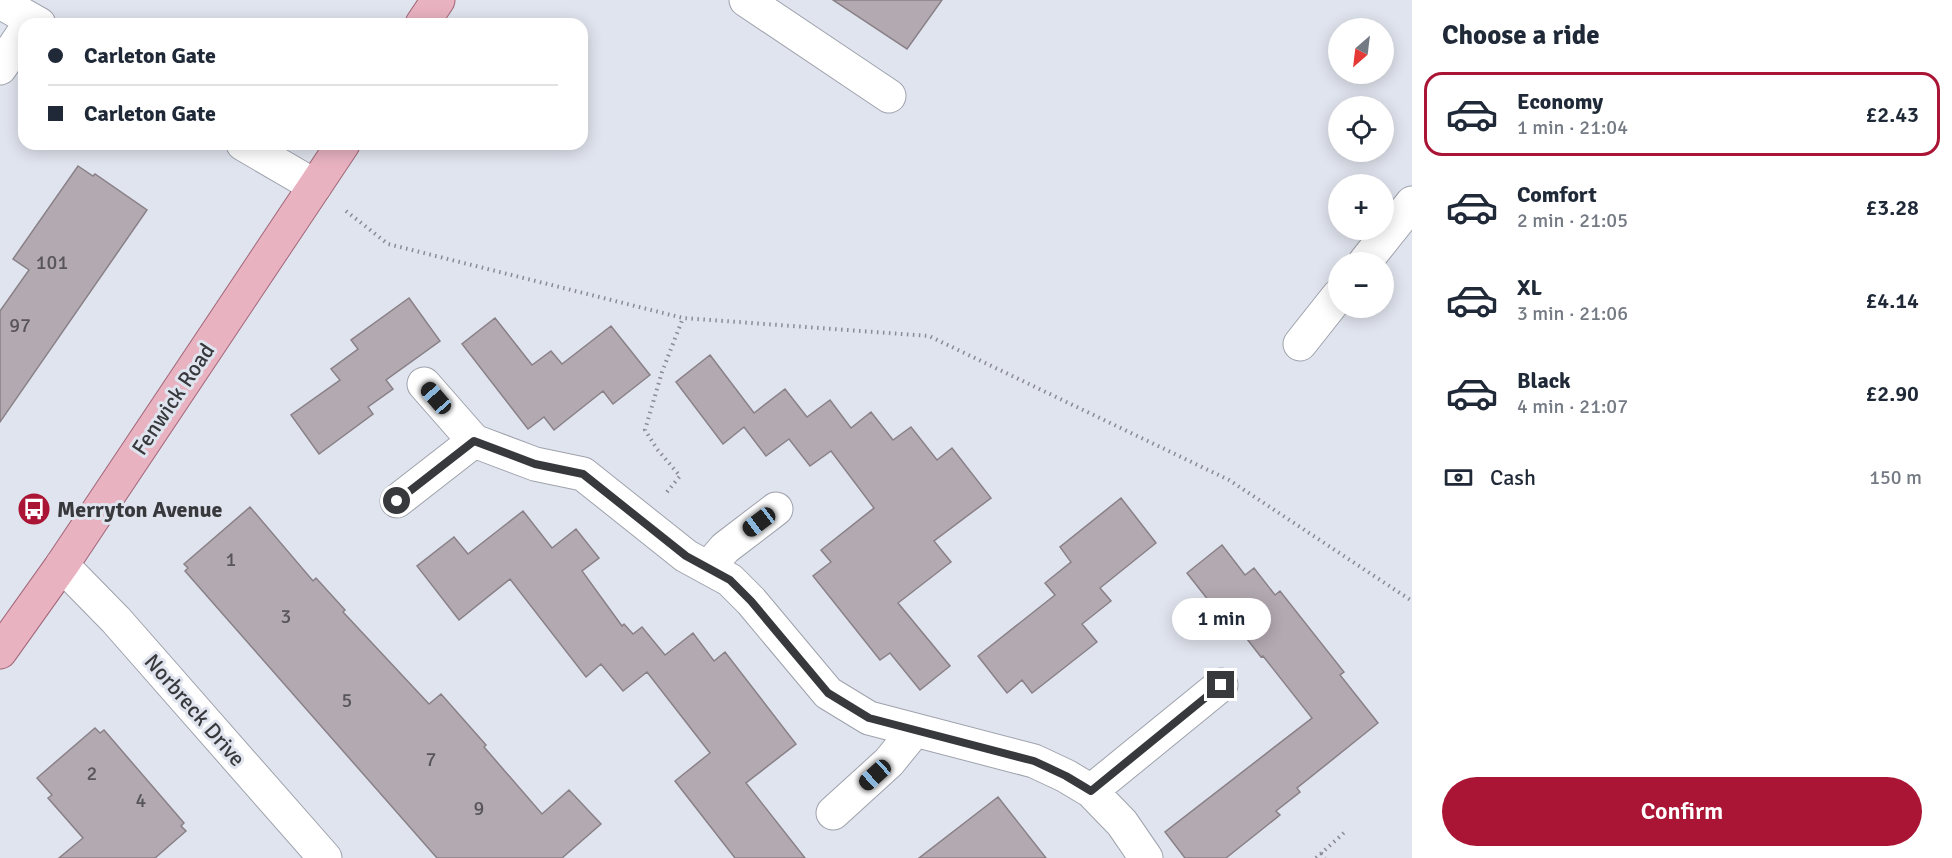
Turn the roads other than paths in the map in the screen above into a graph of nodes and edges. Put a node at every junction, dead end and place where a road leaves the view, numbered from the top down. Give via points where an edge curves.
1 (438, 0) edge
2 (746, 0) edge
3 (0, 2) edge
4 (30, 18) edge
5 (426, 18) edge
6 (18, 43) edge
7 (0, 68) edge
8 (889, 96) dead end
9 (253, 150) edge
10 (339, 150) edge
11 (315, 186) junction
12 (1412, 203) edge
13 (1373, 252) edge
14 (1328, 309) edge
15 (1300, 344) dead end
16 (424, 384) dead end
17 (474, 441) junction
18 (397, 501) dead end
19 (776, 509) dead end
20 (62, 565) junction
21 (708, 568) junction
22 (0, 652) edge
23 (1221, 685) dead end
24 (915, 730) junction
25 (1091, 791) junction
26 (833, 813) dead end
27 (326, 858) edge
28 (1146, 858) edge

1 - 5 main road
2 - 8 street
3 - 4 street
6 - 7 street
9 - 11 street
10 - 11 main road, Fenwick Road
11 - 20 main road, Fenwick Road
12 - 13 street
14 - 15 street
16 - 17 street
17 - 18 street
17 - 21 street via 535,464 583,474 686,556
19 - 21 street via 725,548
20 - 22 main road, Fenwick Road
20 - 27 street, Norbreck Drive via 116,620
21 - 24 street via 730,580 751,601 828,693 869,718
23 - 25 street
24 - 25 street via 1034,761
24 - 26 street via 889,762
25 - 28 street via 1122,823

